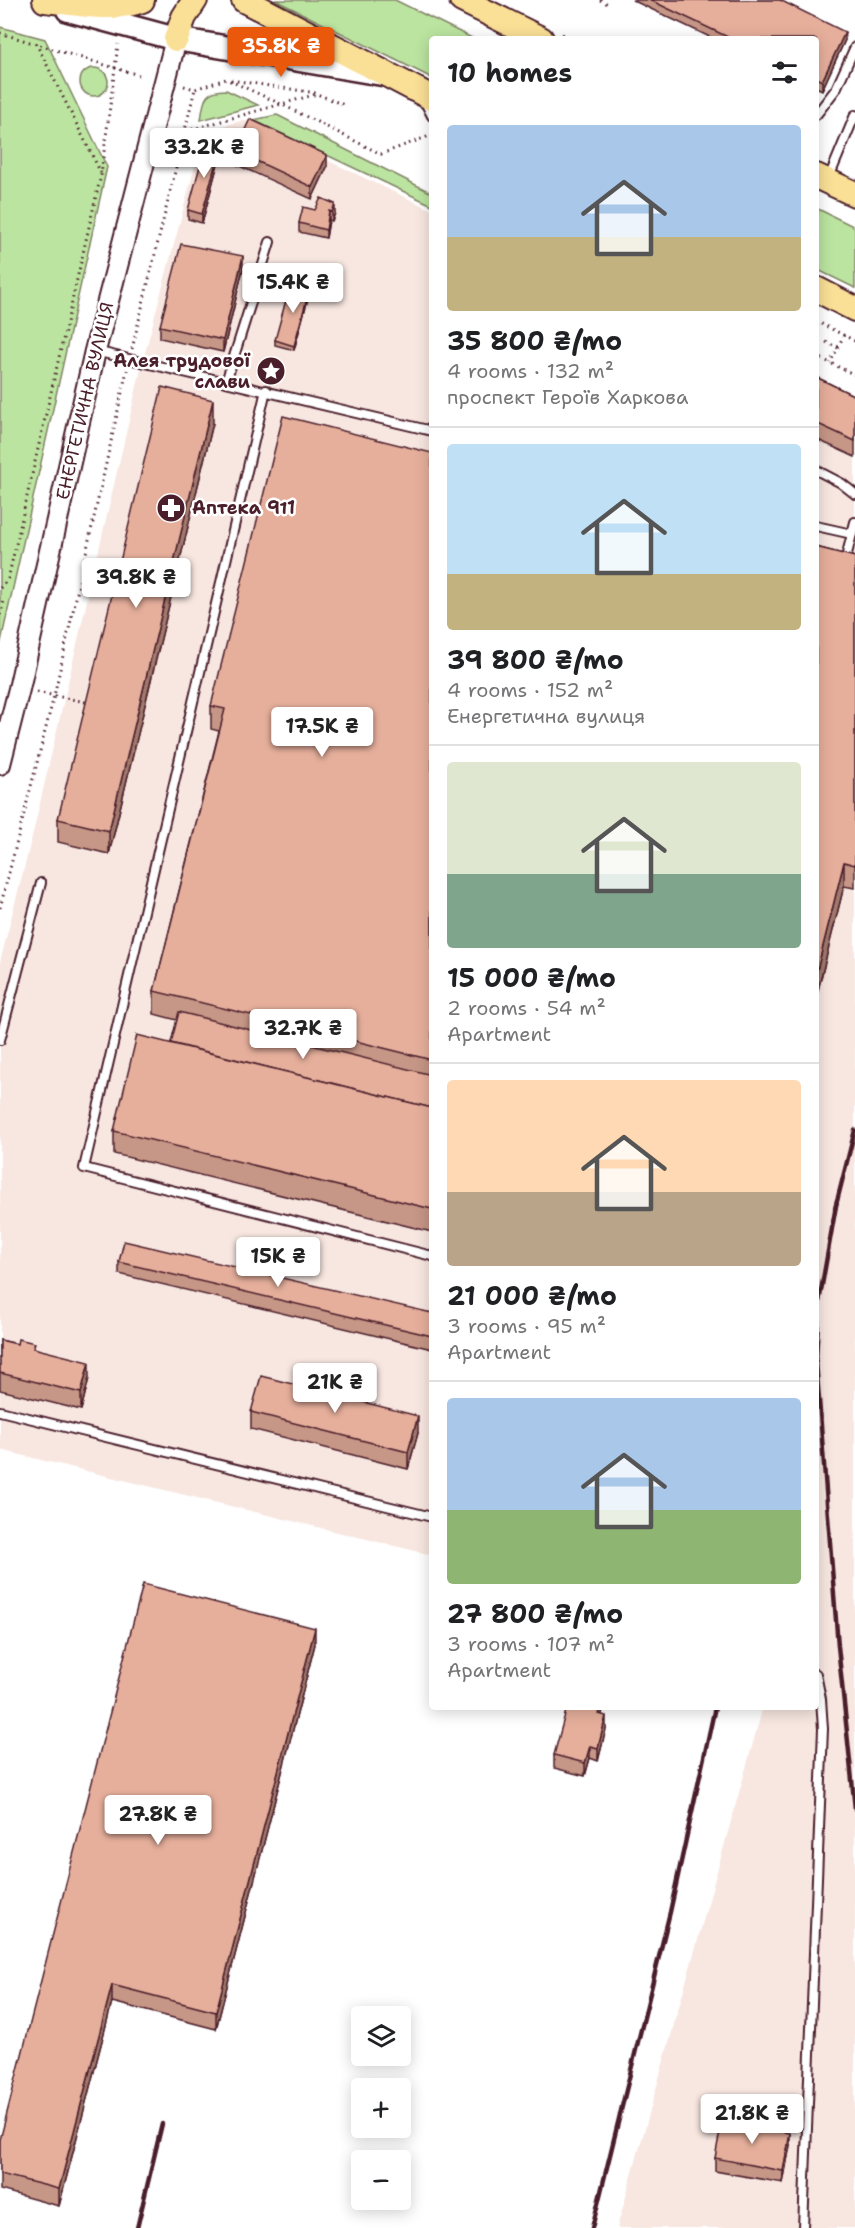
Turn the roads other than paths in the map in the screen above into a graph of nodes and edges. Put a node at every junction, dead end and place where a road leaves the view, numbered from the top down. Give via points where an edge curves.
1 (35, 0) edge
2 (45, 0) edge
3 (142, 0) edge
4 (195, 0) edge
5 (462, 0) edge
6 (255, 3) edge
7 (535, 36) edge
8 (176, 39) junction
9 (855, 47) edge
10 (392, 76) junction
11 (426, 95) edge
12 (819, 111) edge
13 (855, 115) edge
14 (822, 178) edge
15 (855, 194) edge
16 (270, 242) dead end
17 (819, 291) edge
18 (855, 309) edge
19 (95, 351) junction
20 (226, 382) junction
21 (266, 390) junction
22 (429, 430) edge
23 (819, 472) edge
24 (855, 494) edge
25 (855, 522) edge
26 (819, 527) edge
27 (852, 534) junction
28 (855, 564) edge
29 (0, 764) edge
30 (40, 883) dead end
31 (0, 1040) edge
32 (429, 1255) edge
33 (0, 1411) edge
34 (429, 1515) edge
35 (819, 1689) edge
36 (803, 2228) edge

1 - 8 main road
2 - 3 main road via 122,6
4 - 8 main road
5 - 7 main road
6 - 10 main road
8 - 10 main road
8 - 19 street, ЕНЕРГЕТИЧНА ВУЛИЦЯ
9 - 12 lane via 836,89
10 - 11 main road
13 - 14 lane
14 - 15 main road
16 - 20 lane
17 - 18 main road
19 - 20 lane
19 - 29 street, ЕНЕРГЕТИЧНА ВУЛИЦЯ
20 - 21 lane
21 - 22 lane
21 - 32 lane via 84,1168
23 - 24 lane
25 - 27 lane
26 - 27 lane
27 - 28 lane via 845,562
30 - 31 lane
33 - 34 lane
35 - 36 lane via 823,1729

